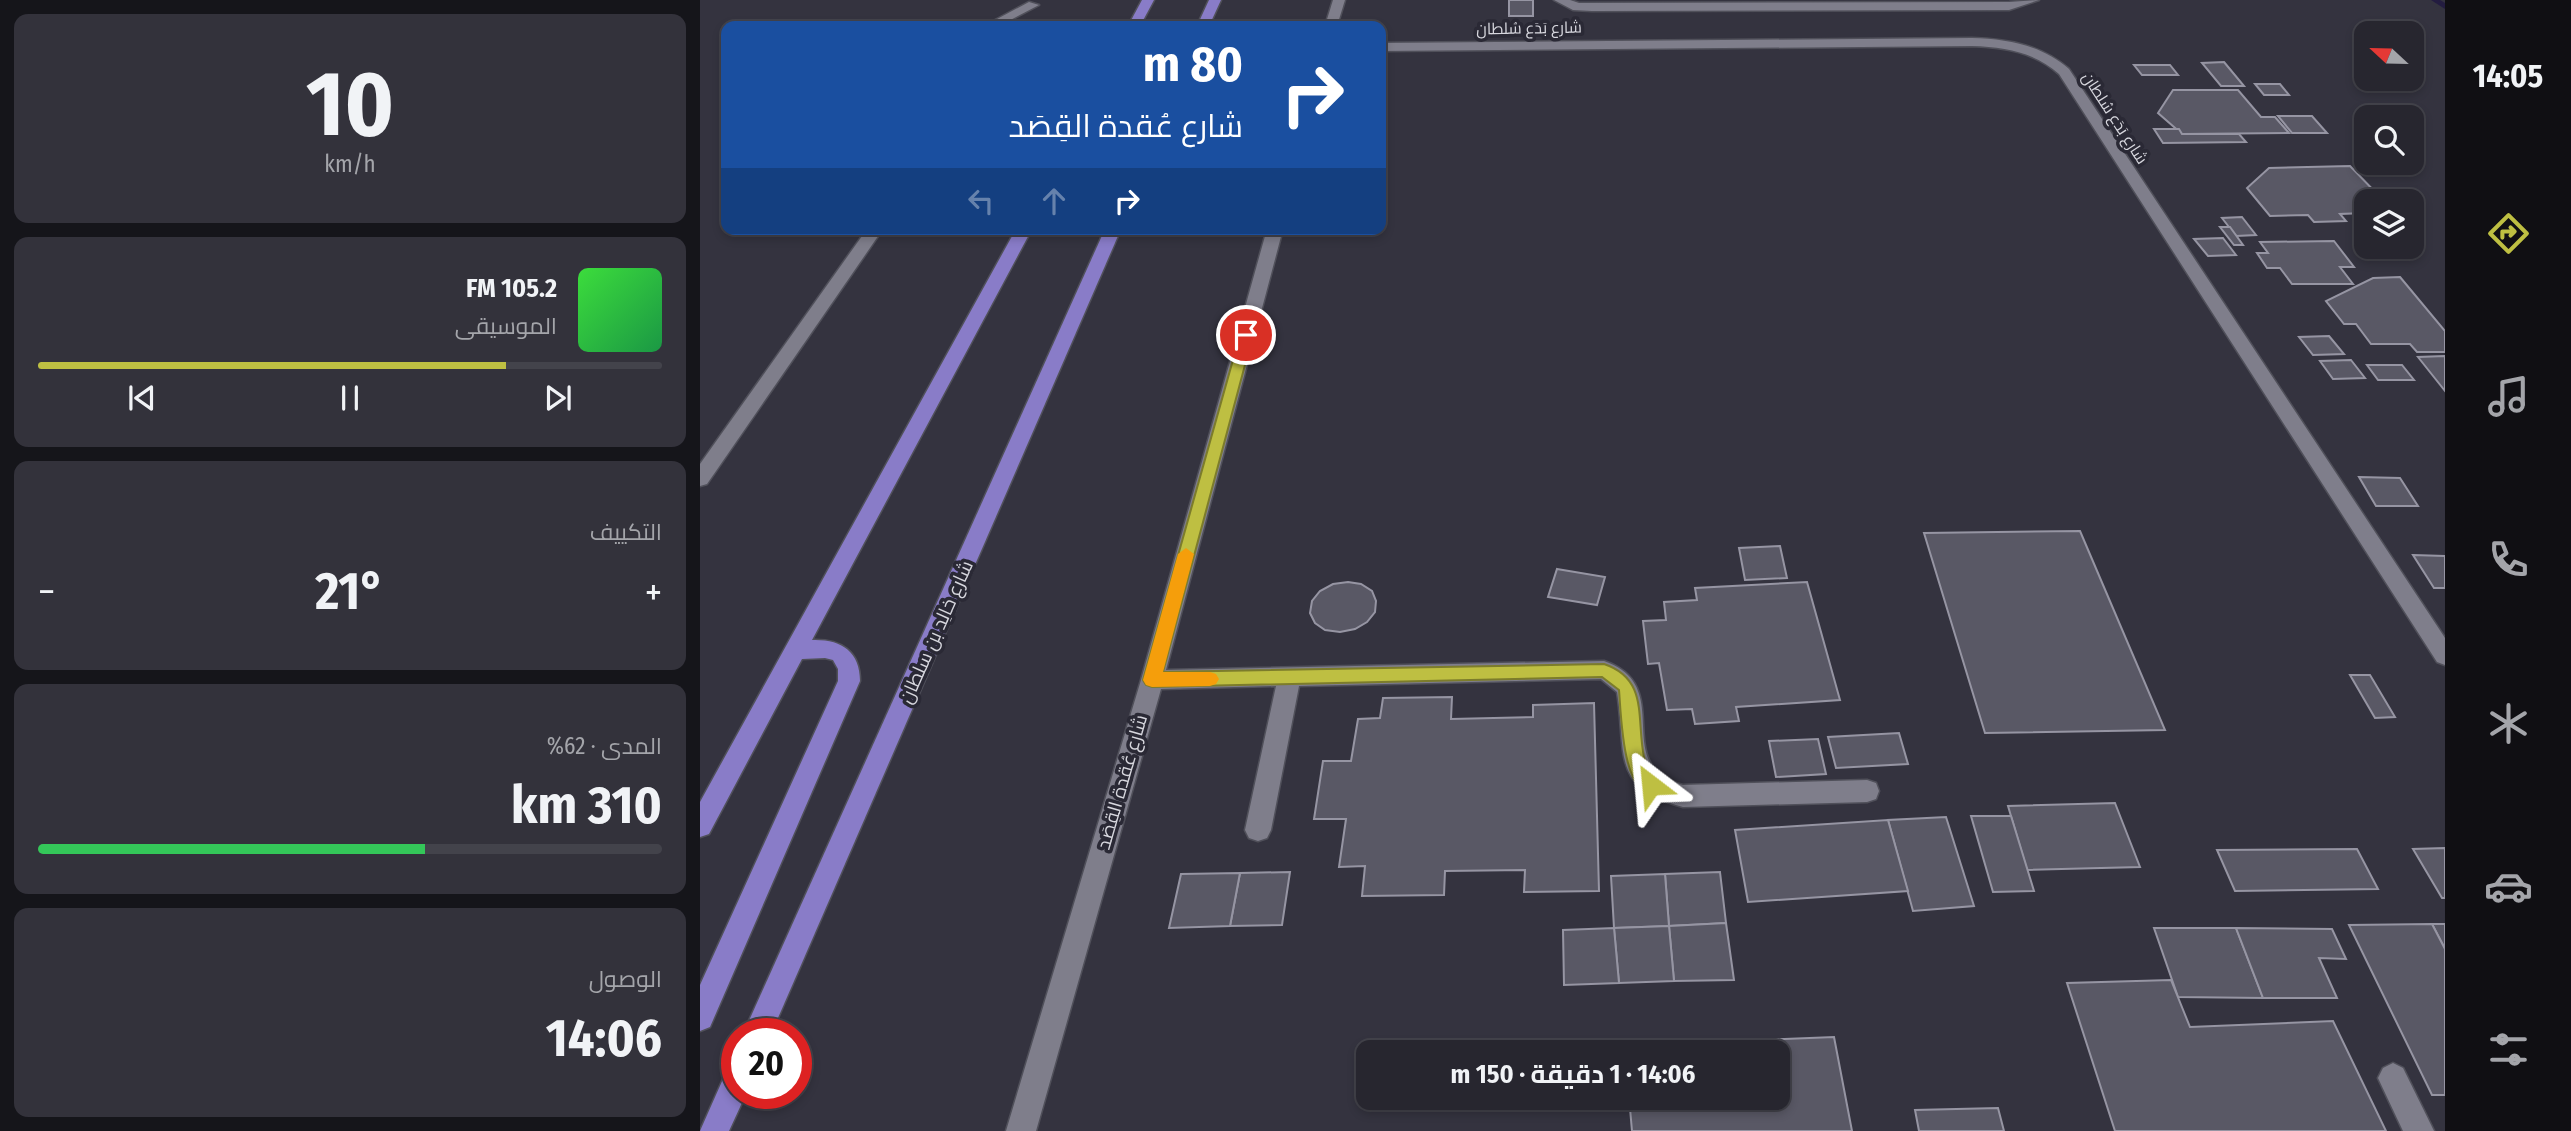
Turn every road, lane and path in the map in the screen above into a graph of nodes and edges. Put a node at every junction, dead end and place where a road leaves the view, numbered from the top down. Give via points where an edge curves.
1 (1148, 0) edge
2 (1215, 0) edge
3 (1339, 0) edge
4 (1560, 0) edge
5 (2033, 0) edge
6 (1034, 2) edge
7 (998, 21) edge
8 (1021, 21) edge
9 (1137, 21) edge
10 (1209, 21) edge
11 (1333, 21) edge
12 (1386, 47) edge
13 (871, 235) edge
14 (1021, 235) edge
15 (1110, 235) edge
16 (1273, 235) edge
17 (700, 479) edge
18 (794, 652) junction
19 (2445, 656) edge
20 (1289, 677) junction
21 (1152, 680) junction
22 (1867, 791) dead end
23 (700, 826) edge
24 (1258, 830) dead end
25 (700, 1017) edge
26 (764, 1018) edge
27 (2393, 1078) dead end
28 (724, 1109) edge
29 (714, 1131) edge
30 (1021, 1131) edge
31 (2419, 1131) edge

1 - 9 main road
2 - 10 main road
3 - 11 street
4 - 5 street via 1577,7 1634,7 2009,6
6 - 7 street
6 - 8 street
12 - 19 street, شارع بَدَع سُلطان via 1972,42 2020,48 2047,58 2064,72
13 - 17 street
14 - 18 main road
15 - 26 main road, شارع خالِد بن سلطان
16 - 21 street, شارع عُقدة القِصَد
18 - 23 main road
18 - 25 main road via 832,649 851,667 849,681
20 - 21 street
20 - 22 street via 1604,670 1627,687 1640,774 1665,793
20 - 24 street
21 - 30 street, شارع عُقدة القِصَد
27 - 31 street
28 - 29 main road

